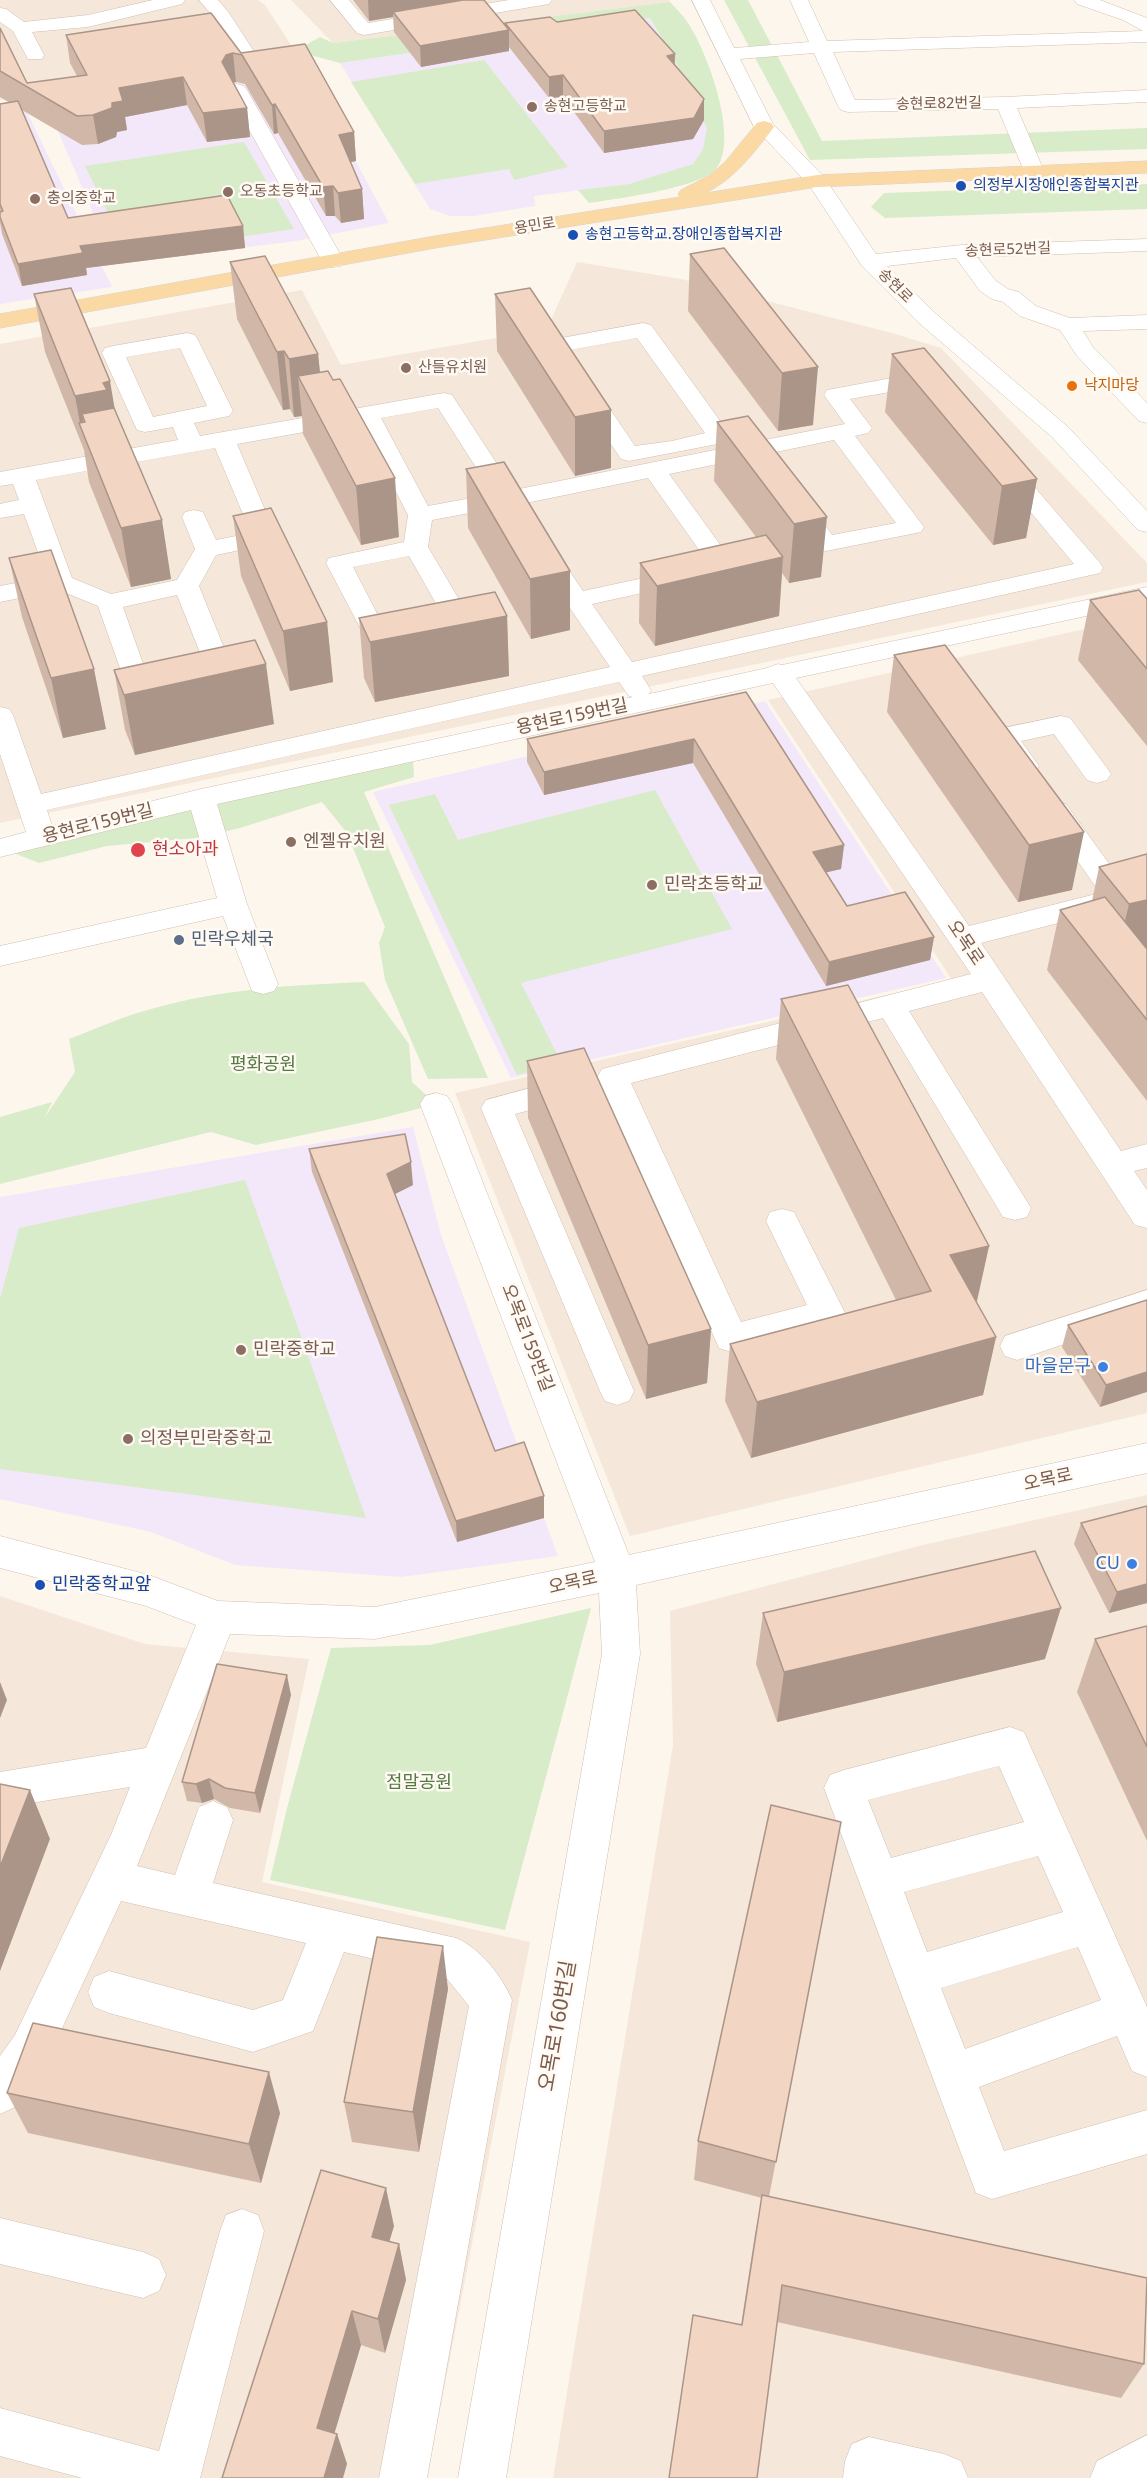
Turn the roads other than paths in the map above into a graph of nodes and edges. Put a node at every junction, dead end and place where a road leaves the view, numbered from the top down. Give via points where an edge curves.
1 (176, 0) edge
2 (208, 0) edge
3 (339, 0) edge
4 (543, 0) edge
5 (701, 0) edge
6 (799, 0) edge
7 (1083, 0) edge
8 (518, 2) edge
9 (0, 13) edge
10 (1147, 26) edge
11 (20, 28) junction
12 (1147, 36) edge
13 (822, 47) junction
14 (244, 50) edge
15 (727, 54) junction
16 (35, 55) dead end
17 (237, 90) edge
18 (1147, 96) edge
19 (1005, 103) junction
20 (764, 127) junction
21 (1147, 166) edge
22 (1034, 171) junction
23 (817, 181) junction
24 (665, 205) junction
25 (1147, 245) edge
26 (962, 251) junction
27 (333, 261) junction
28 (870, 261) junction
29 (0, 321) edge
30 (1147, 322) edge
31 (1068, 325) junction
32 (945, 396) edge
33 (1143, 406) edge
34 (367, 414) junction
35 (181, 418) junction
36 (840, 432) junction
37 (223, 439) junction
38 (192, 445) junction
39 (991, 450) edge
40 (681, 454) junction
41 (772, 468) junction
42 (654, 470) junction
43 (11, 477) edge
44 (33, 505) junction
45 (0, 511) edge
46 (420, 515) junction
47 (194, 517) dead end
48 (521, 517) junction
49 (1147, 525) edge
50 (416, 547) junction
51 (207, 549) junction
52 (61, 582) junction
53 (186, 586) junction
54 (0, 594) edge
55 (1147, 595) edge
56 (578, 600) junction
57 (109, 602) junction
58 (778, 672) junction
59 (626, 674) junction
60 (647, 701) junction
61 (0, 715) edge
62 (1097, 774) dead end
63 (201, 798) junction
64 (31, 805) junction
65 (42, 838) junction
66 (0, 848) edge
67 (1147, 890) edge
68 (1118, 897) junction
69 (232, 904) junction
70 (962, 938) junction
71 (0, 956) edge
72 (989, 980) junction
73 (263, 984) dead end
74 (891, 1006) junction
75 (613, 1077) junction
76 (436, 1104) dead end
77 (1147, 1156) edge
78 (1113, 1165) junction
79 (1016, 1208) dead end
80 (1147, 1216) edge
81 (782, 1221) dead end
82 (1147, 1304) edge
83 (1017, 1346) dead end
84 (617, 1390) dead end
85 (1147, 1458) edge
86 (0, 1552) edge
87 (617, 1572) junction
88 (218, 1617) junction
89 (159, 1764) junction
90 (0, 1790) edge
91 (213, 1820) dead end
92 (1049, 1834) junction
93 (110, 1879) junction
94 (879, 1880) junction
95 (189, 1896) junction
96 (1089, 1924) junction
97 (332, 1929) junction
98 (915, 1976) junction
99 (109, 1992) dead end
100 (1127, 2012) junction
101 (1147, 2056) edge
102 (953, 2075) junction
103 (0, 2092) edge
104 (1147, 2132) edge
105 (242, 2231) dead end
106 (0, 2241) edge
107 (143, 2275) dead end
108 (0, 2432) edge
109 (1147, 2459) edge
110 (170, 2478) edge
111 (176, 2478) edge
112 (403, 2478) edge
113 (482, 2478) edge
114 (867, 2478) edge
115 (944, 2478) edge
116 (1114, 2478) edge

1 - 11 street via 88,21
2 - 14 street
3 - 8 street via 364,29
4 - 8 street
5 - 15 street, 송현로
6 - 13 street, 송현로82번길
7 - 10 street
9 - 11 street
11 - 16 street
12 - 13 street
13 - 15 street
13 - 19 street, 송현로82번길 via 848,106
15 - 20 street, 송현로
17 - 27 street
18 - 19 street, 송현로82번길
19 - 22 street
20 - 23 street, 송현로
20 - 24 main road via 717,179
21 - 22 main road, 용민로
22 - 23 main road, 용민로
23 - 24 main road, 용민로
23 - 28 street, 송현로
24 - 27 main road, 용민로
25 - 26 street, 송현로52번길
26 - 28 street, 송현로52번길
26 - 31 street via 988,286 1028,311
27 - 29 main road, 용민로
28 - 49 street, 송현로 via 927,318 1060,432
30 - 31 street
31 - 33 street via 1085,351
32 - 36 street via 930,378 835,395 860,428
34 - 37 street
34 - 46 street
34 - 48 street via 444,400
35 - 35 street via 221,411 187,340 113,353 145,425
35 - 38 street
36 - 41 street
36 - 41 street via 912,527 826,544
37 - 38 street
37 - 51 street via 265,538
38 - 43 street
39 - 59 street via 1091,568
40 - 40 street via 720,437 643,330 556,346 629,454
40 - 41 street
40 - 42 street
42 - 48 street
42 - 56 street via 725,568
43 - 44 street
44 - 45 street
44 - 52 street
46 - 48 street
46 - 50 street
47 - 51 street
48 - 56 street
50 - 50 street via 338,563 376,636 457,618
51 - 53 street
52 - 54 street
52 - 57 street
53 - 57 street
53 - 57 street via 224,680 142,699
55 - 58 street, 용현로159번길
56 - 59 street
58 - 60 street, 용현로159번길
58 - 70 street, 오목로
59 - 60 street
59 - 64 street
60 - 63 street, 용현로159번길
61 - 64 street
62 - 68 street via 1060,724 1004,736
63 - 65 street, 용현로159번길
63 - 69 street
64 - 65 street
65 - 66 street, 용현로159번길
67 - 68 street
68 - 70 street
69 - 71 street
69 - 73 street
70 - 72 street, 오목로
72 - 74 street
72 - 78 street, 오목로
74 - 75 street
74 - 79 street
75 - 81 street via 731,1338 828,1313
75 - 84 street via 496,1108
76 - 87 street, 오목로159번길
77 - 78 street
78 - 80 street, 오목로
82 - 83 street
85 - 87 street, 오목로
86 - 88 street, 오목로 via 149,1592
87 - 88 street, 오목로 via 375,1623
87 - 113 street, 오목로160번길 via 621,1654
88 - 89 street
89 - 90 street
89 - 93 street
91 - 95 street
92 - 94 street
92 - 94 street via 1010,1745 844,1788
92 - 96 street
93 - 95 street
93 - 103 street via 30,2050
94 - 98 street
95 - 97 street
96 - 98 street
96 - 100 street
97 - 99 street via 298,2016 253,2031
97 - 112 street via 456,1958 491,2000
98 - 102 street
100 - 101 street
100 - 102 street
102 - 104 street via 992,2177
105 - 111 street
106 - 107 street
108 - 110 street
109 - 116 street
114 - 115 street via 869,2461

